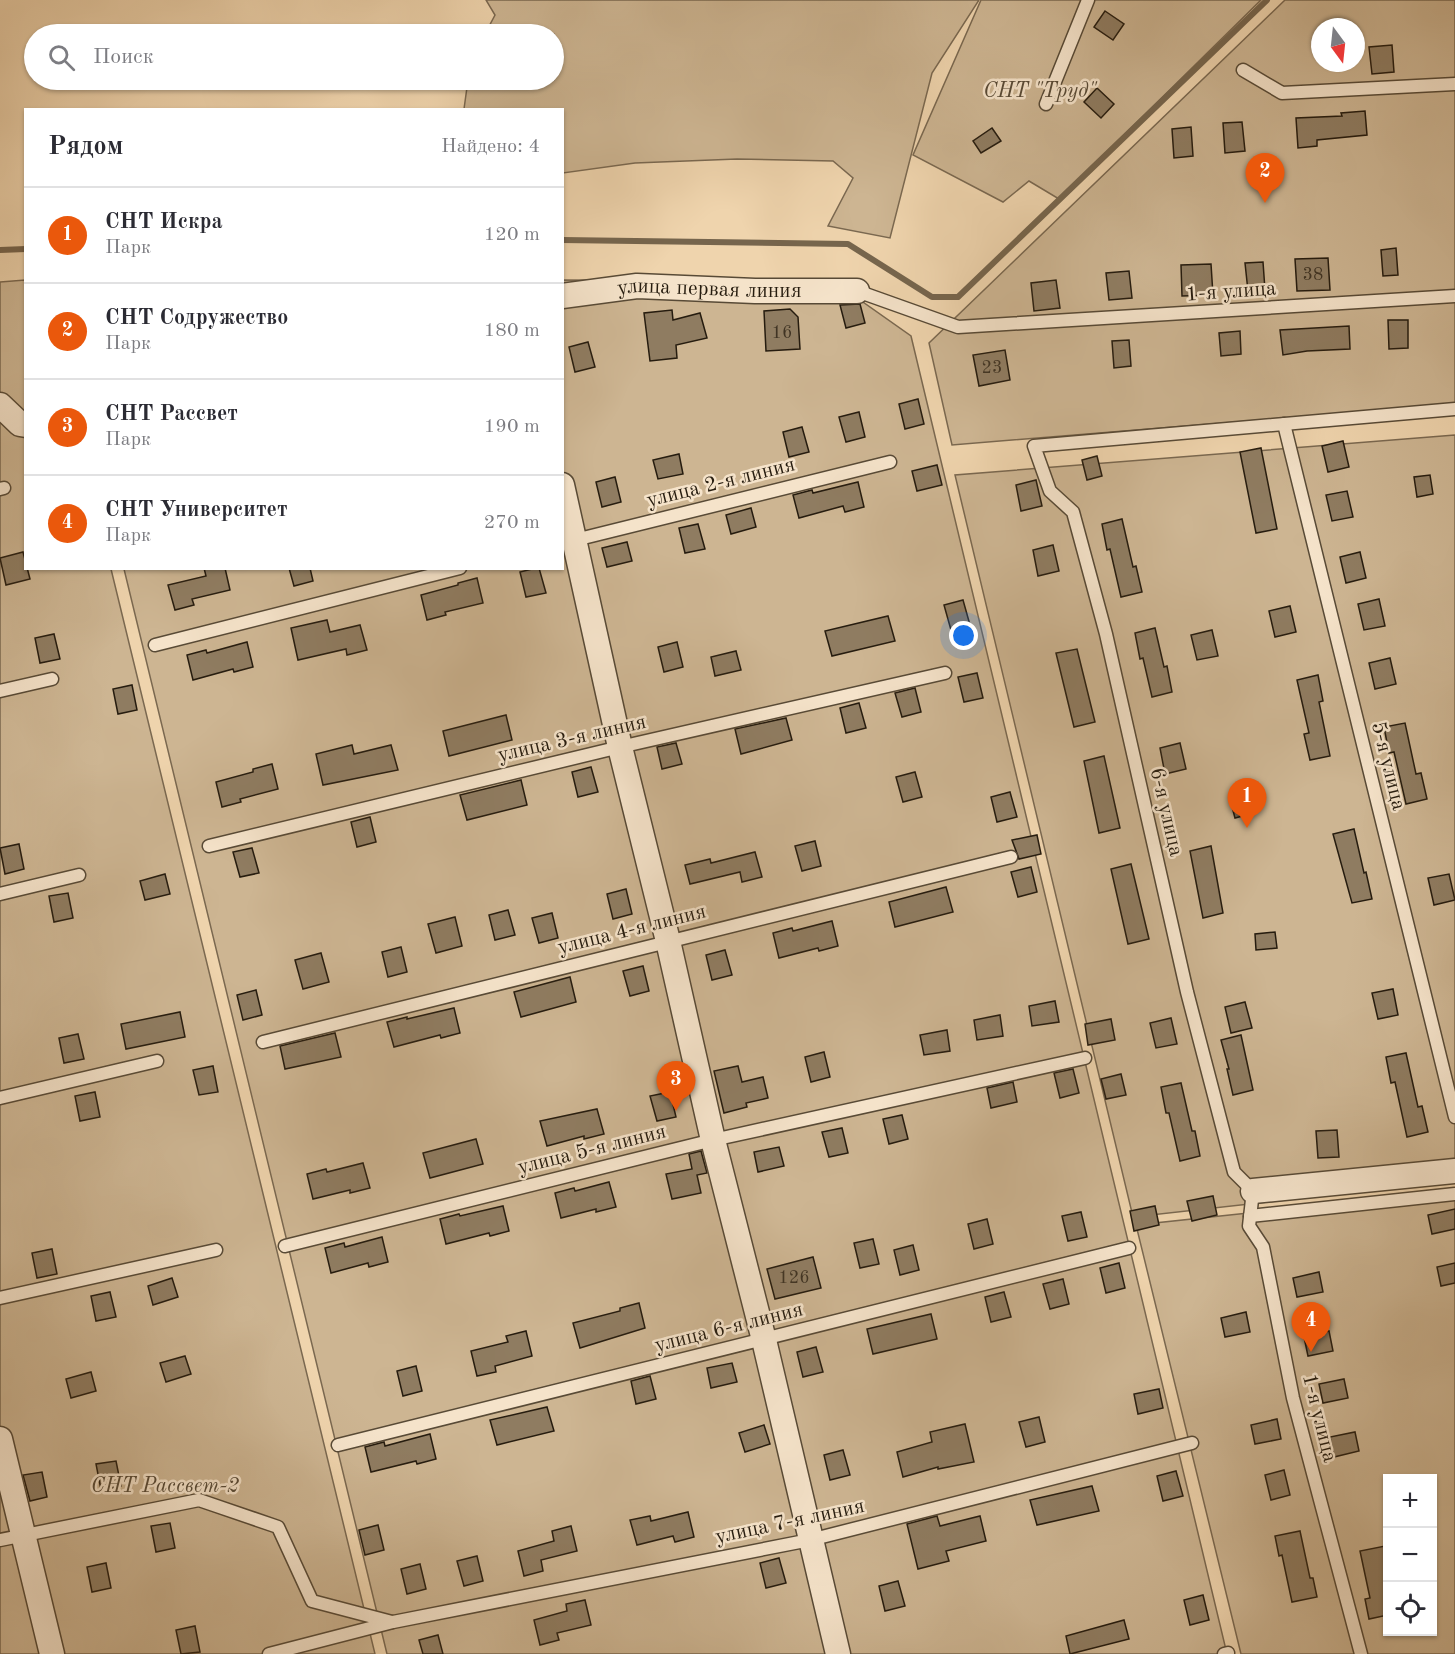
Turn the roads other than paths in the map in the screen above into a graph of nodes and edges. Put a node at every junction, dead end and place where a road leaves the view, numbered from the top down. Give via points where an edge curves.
1 (1088, 0) edge
2 (1243, 70) dead end
3 (1455, 84) edge
4 (1046, 104) dead end
5 (857, 291) joint
6 (564, 296) edge
7 (1455, 296) edge
8 (0, 405) edge
9 (1455, 409) edge
10 (1284, 424) junction
11 (24, 425) edge
12 (890, 462) dead end
13 (564, 501) edge
14 (569, 541) edge
15 (452, 570) edge
16 (154, 645) dead end
17 (945, 673) dead end
18 (52, 679) dead end
19 (0, 691) edge
20 (620, 747) junction
21 (209, 846) dead end
22 (1011, 857) dead end
23 (79, 875) dead end
24 (0, 894) edge
25 (668, 941) junction
26 (263, 1042) dead end
27 (1085, 1058) dead end
28 (157, 1061) dead end
29 (0, 1098) edge
30 (1455, 1117) edge
31 (713, 1140) junction
32 (1455, 1171) edge
33 (1253, 1191) junction
34 (1455, 1194) edge
35 (1250, 1216) junction
36 (285, 1246) dead end
37 (1129, 1248) dead end
38 (216, 1250) dead end
39 (0, 1298) edge
40 (764, 1340) junction
41 (0, 1439) edge
42 (1192, 1443) dead end
43 (338, 1445) dead end
44 (11, 1537) edge
45 (810, 1540) junction
46 (393, 1622) junction
47 (52, 1654) edge
48 (269, 1654) edge
49 (837, 1654) edge
50 (1361, 1654) edge

1 - 4 lane
2 - 3 lane via 1282,93
5 - 6 street, улица первая линия via 637,286
5 - 7 lane, 1-я улица via 958,327
8 - 11 street
9 - 10 lane
10 - 30 lane, 5-я улица
10 - 33 lane, 6-я улица via 1034,446 1050,491 1073,512 1106,634 1187,992 1234,1172
12 - 14 lane, улица 2-я линия
13 - 14 street
14 - 20 street
15 - 16 lane
17 - 20 lane, улица 3-я линия
18 - 19 lane
20 - 21 lane, улица 3-я линия
20 - 25 street
22 - 25 lane, улица 4-я линия
23 - 24 lane
25 - 26 lane, улица 4-я линия
25 - 31 street
27 - 31 lane, улица 5-я линия
28 - 29 lane
31 - 36 lane, улица 5-я линия
31 - 40 street
32 - 33 street
33 - 35 lane, 1-я улица
34 - 35 lane
35 - 50 lane, 1-я улица via 1249,1226 1263,1247 1293,1398
37 - 40 lane, улица 6-я линия
38 - 39 lane
40 - 43 lane, улица 6-я линия
40 - 45 street
41 - 44 street
42 - 45 lane, улица 7-я линия
44 - 46 lane via 199,1500 278,1527 312,1601
44 - 47 street
45 - 46 lane, улица 7-я линия
45 - 49 street
46 - 48 lane, улица 7-я линия

